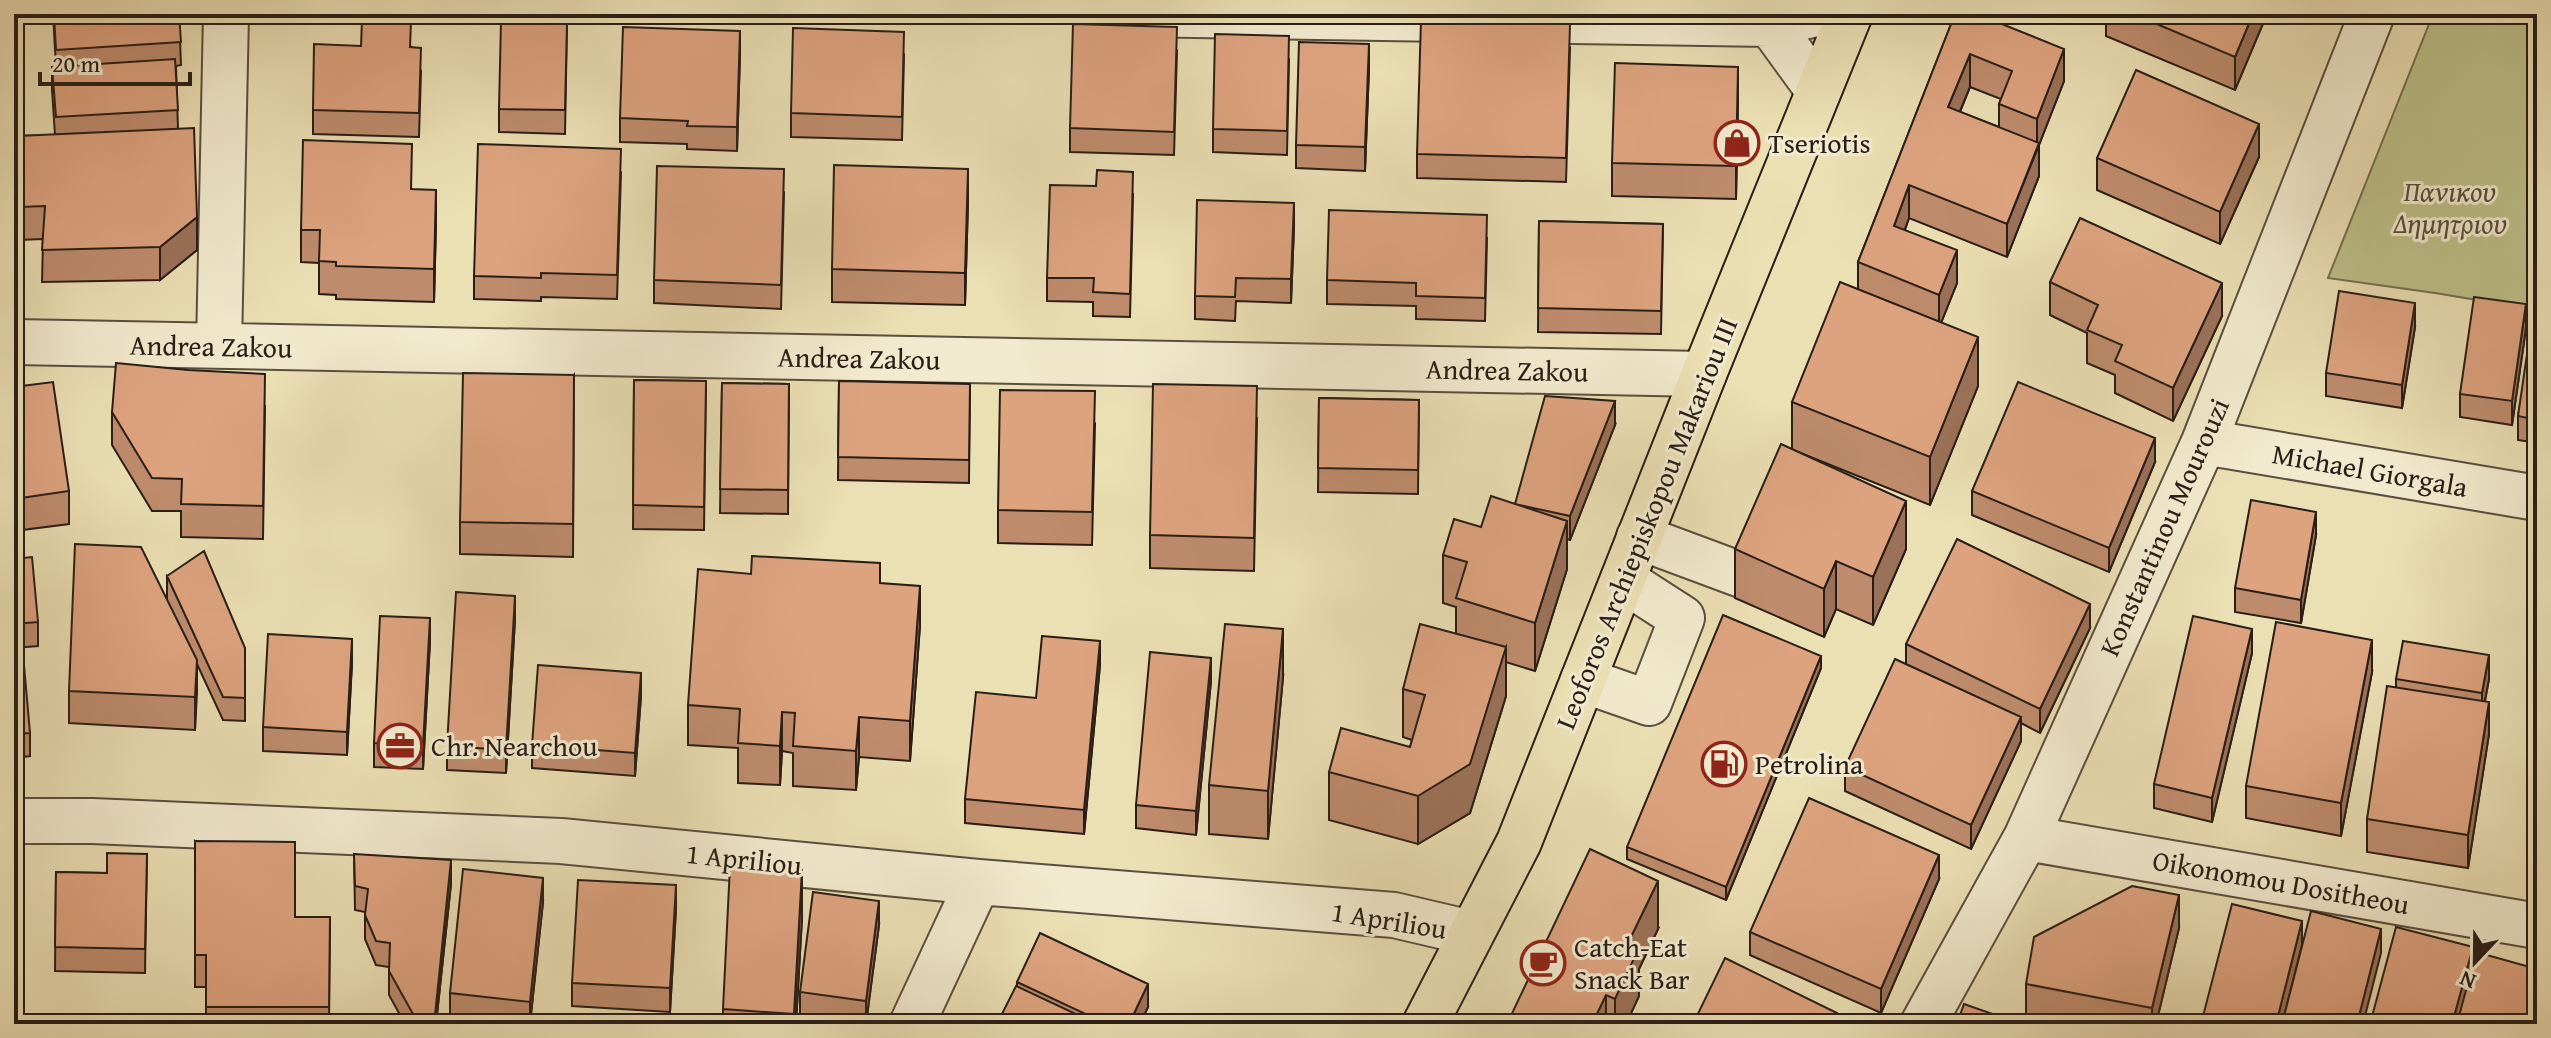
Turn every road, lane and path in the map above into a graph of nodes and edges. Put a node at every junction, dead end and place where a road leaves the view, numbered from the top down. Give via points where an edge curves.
1 (226, 14) edge
2 (1132, 14) edge
3 (1817, 14) edge
4 (1850, 14) edge
5 (2372, 14) edge
6 (1770, 24) junction
7 (1818, 90) junction
8 (14, 342) edge
9 (219, 346) junction
10 (1704, 374) junction
11 (2204, 442) junction
12 (2537, 498) edge
13 (1639, 537) junction
14 (1744, 576) edge
15 (1623, 580) junction
16 (1583, 680) junction
17 (14, 821) edge
18 (2026, 838) junction
19 (978, 882) junction
20 (2537, 926) edge
21 (1471, 933) junction
22 (912, 1024) edge
23 (1425, 1024) edge
24 (1923, 1024) edge

1 - 9 street
2 - 6 street
3 - 6 street
4 - 7 main road, Leoforos Archiepiskopou Makariou III
5 - 11 street, Konstantinou Mourouzi
6 - 7 street
7 - 10 main road, Leoforos Archiepiskopou Makariou III
8 - 9 street, Andrea Zakou
9 - 10 street, Andrea Zakou
10 - 13 main road, Leoforos Archiepiskopou Makariou III
11 - 12 street, Michael Giorgala
11 - 18 street, Konstantinou Mourouzi
13 - 14 street
13 - 15 main road, Leoforos Archiepiskopou Makariou III
15 - 16 main road, Leoforos Archiepiskopou Makariou III
15 - 16 street via 1682,618 1649,703
16 - 21 main road, Leoforos Archiepiskopou Makariou III via 1519,842
17 - 19 street, 1 Apriliou via 561,841
18 - 20 street, Oikonomou Dositheou
18 - 24 street, Konstantinou Mourouzi
19 - 21 street, 1 Apriliou via 1394,915
19 - 22 street
21 - 23 main road, Leoforos Archiepiskopou Makariou III

